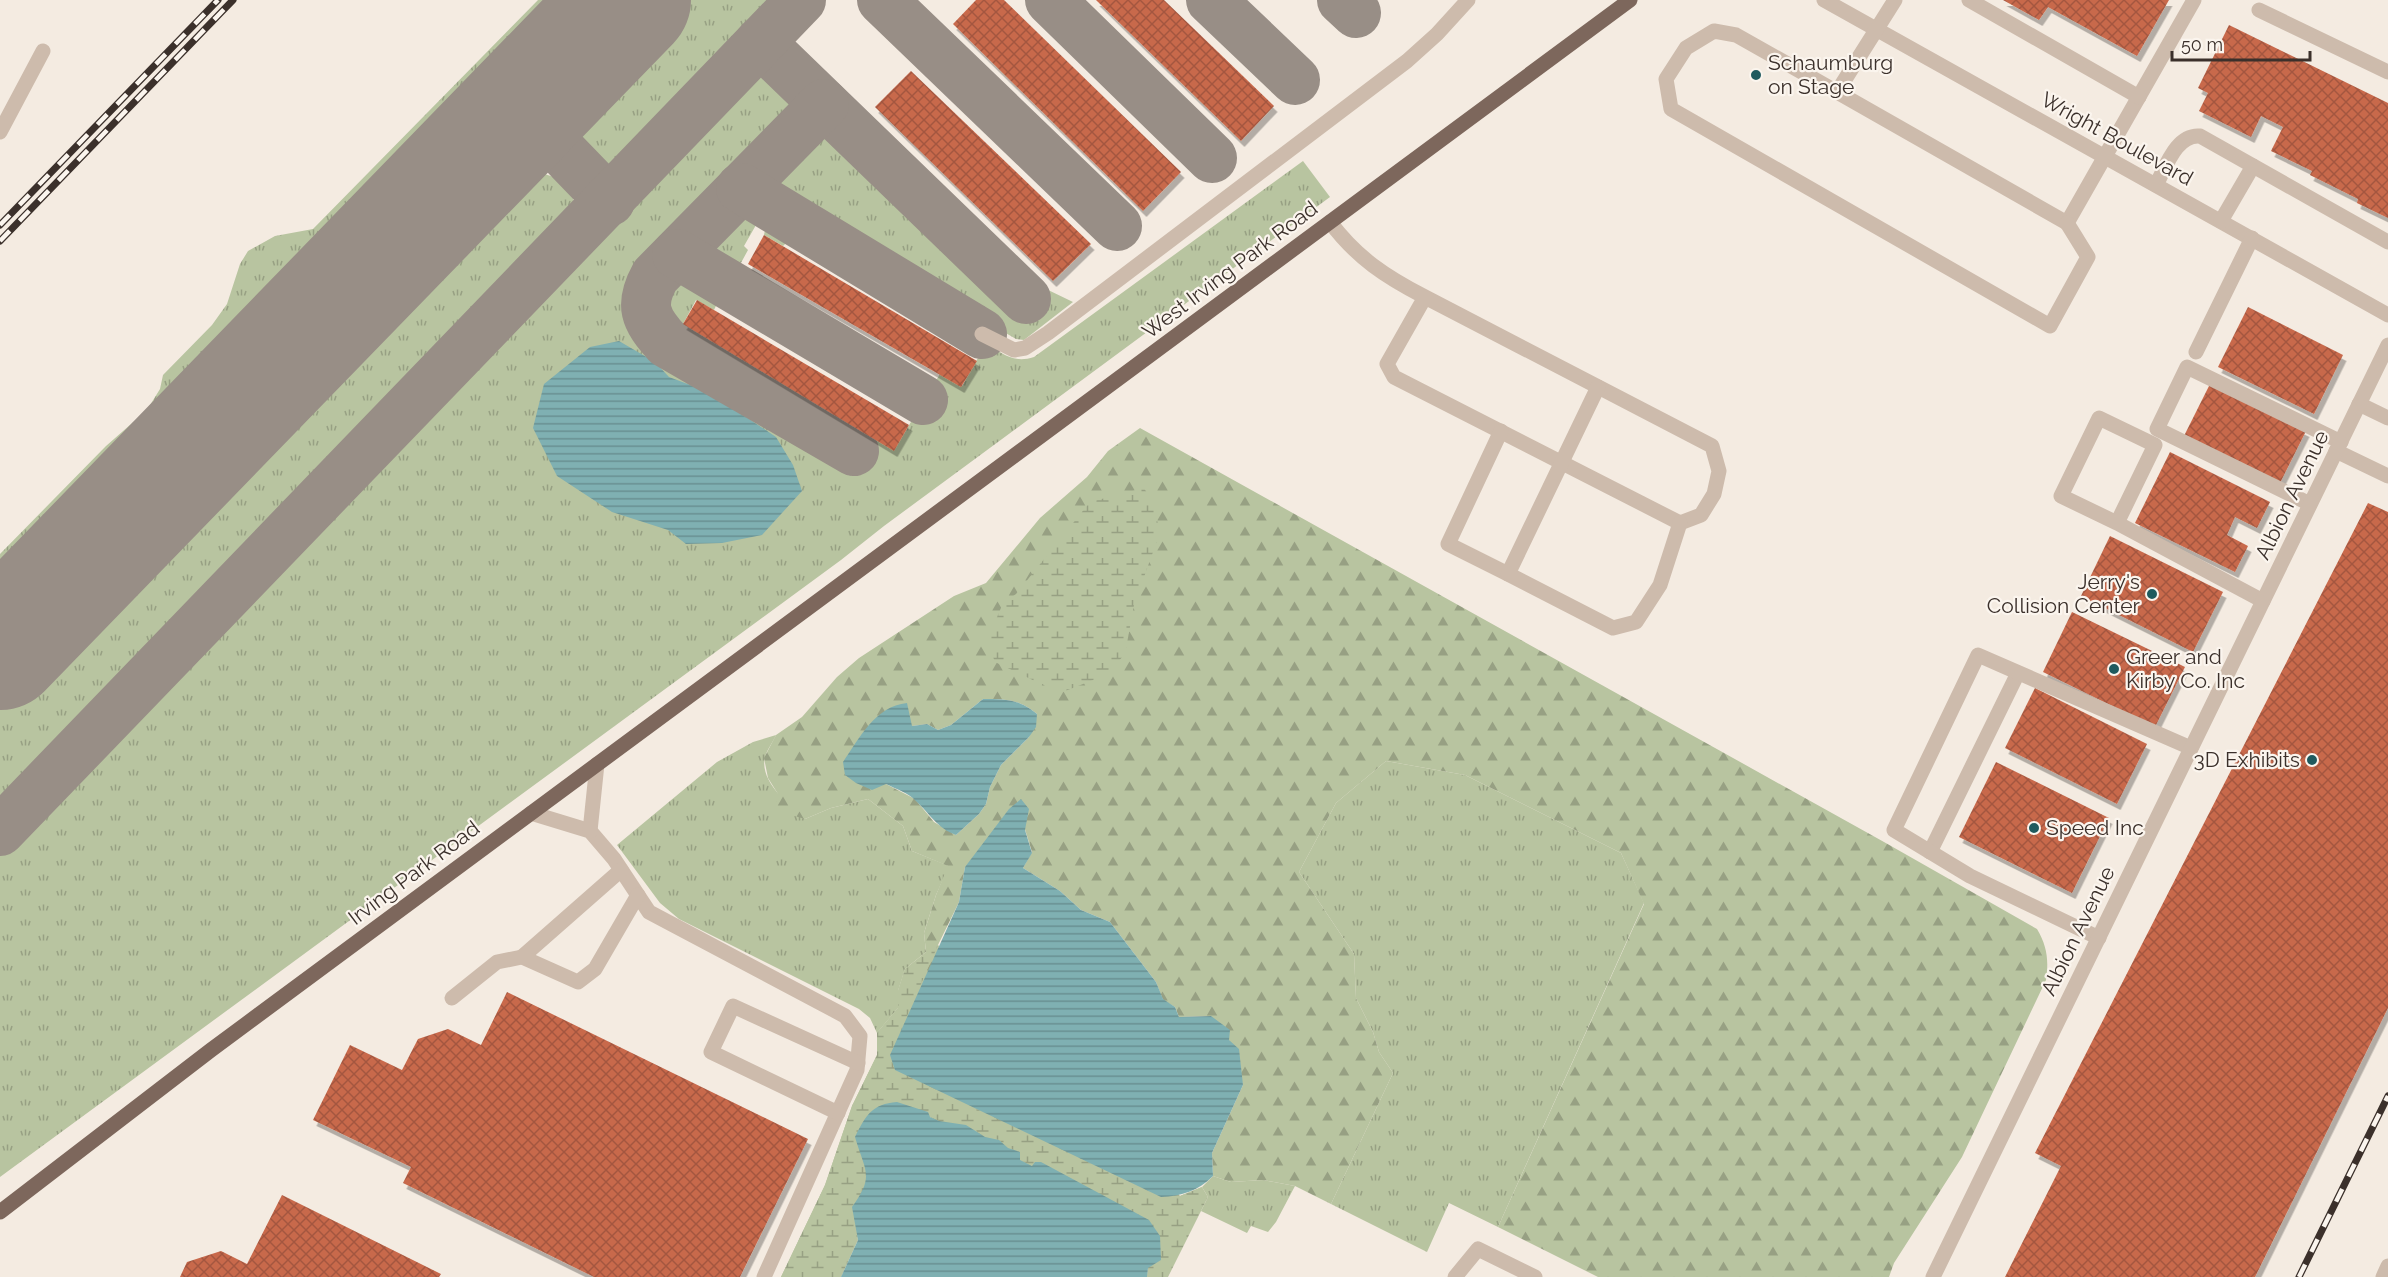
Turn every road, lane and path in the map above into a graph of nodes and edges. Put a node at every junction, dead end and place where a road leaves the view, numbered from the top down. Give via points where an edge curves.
1 (1468, 0) edge
2 (1630, 0) edge
3 (1824, 0) edge
4 (1895, 0) edge
5 (1969, 0) edge
6 (2194, 0) edge
7 (2259, 10) dead end
8 (1877, 29) junction
9 (44, 51) dead end
10 (2388, 72) edge
11 (1837, 92) junction
12 (2139, 97) junction
13 (0, 132) edge
14 (2105, 156) junction
15 (2253, 166) junction
16 (2156, 185) junction
17 (2221, 221) junction
18 (1330, 222) junction
19 (2067, 223) junction
20 (2252, 238) junction
21 (2388, 242) edge
22 (1425, 297) junction
23 (2388, 315) edge
24 (982, 334) dead end
25 (2388, 345) edge
26 (2196, 352) dead end
27 (1598, 387) junction
28 (2359, 404) junction
29 (2388, 418) edge
30 (1501, 431) junction
31 (2338, 447) junction
32 (1562, 462) junction
33 (2388, 476) edge
34 (2310, 504) junction
35 (1680, 523) junction
36 (2117, 523) junction
37 (856, 573) joint
38 (1508, 574) junction
39 (2263, 601) junction
40 (2018, 673) junction
41 (2191, 748) junction
42 (597, 764) junction
43 (531, 813) junction
44 (590, 831) junction
45 (1930, 852) junction
46 (621, 870) junction
47 (638, 895) junction
48 (2098, 938) junction
49 (522, 957) junction
50 (452, 998) dead end
51 (858, 1063) junction
52 (838, 1113) junction
53 (0, 1212) edge
54 (2388, 1266) edge
55 (764, 1277) edge
56 (1455, 1277) edge
57 (1535, 1277) edge
58 (1933, 1277) edge
59 (2383, 1277) edge

1 - 24 street via 1407,61 1048,333 1014,350
2 - 18 main road, West Irving Park Road
3 - 8 street, Wright Boulevard
4 - 8 street
5 - 12 street
6 - 12 street
7 - 10 street
8 - 11 street
8 - 14 street, Wright Boulevard
9 - 13 street
11 - 19 street
11 - 19 street via 1736,35 1714,31 1686,48 1666,79 1671,109 2050,326 2088,258
12 - 14 street
14 - 16 street, Wright Boulevard
14 - 19 street
15 - 16 street via 2200,136 2191,135 2181,142
15 - 17 street
15 - 21 street
16 - 17 street, Wright Boulevard
17 - 20 street, Wright Boulevard
18 - 22 street via 1348,247 1396,282
18 - 37 main road, West Irving Park Road
20 - 23 street, Wright Boulevard
20 - 26 street
22 - 27 street
22 - 30 street via 1388,364 1394,377
25 - 28 street, Albion Avenue
27 - 32 street
27 - 35 street via 1712,446 1719,471 1714,494 1701,515
28 - 29 street
28 - 31 street, Albion Avenue
30 - 32 street
30 - 38 street via 1448,544
31 - 33 street
31 - 34 street, Albion Avenue
31 - 34 street via 2187,367 2182,376 2157,429
32 - 35 street
32 - 38 street
34 - 39 street, Albion Avenue
35 - 38 street via 1660,585 1636,622 1613,628
36 - 36 street via 2156,445 2099,418 2061,496
36 - 39 street
37 - 42 main road, Irving Park Road
39 - 41 street, Albion Avenue
40 - 41 street
40 - 45 street
40 - 45 street via 1978,655 1894,830
41 - 48 street, Albion Avenue
42 - 43 main road, Irving Park Road
42 - 44 street
43 - 44 street
43 - 53 main road, Irving Park Road
44 - 46 street
45 - 48 street via 1970,876
46 - 47 street
46 - 49 street
47 - 49 street via 595,969 578,982
47 - 51 street via 649,912 845,1016 860,1036
48 - 58 street, Albion Avenue
49 - 50 street via 497,962
51 - 52 street
51 - 52 street via 733,1006 711,1052
52 - 55 street
54 - 59 street
56 - 57 street via 1478,1249

